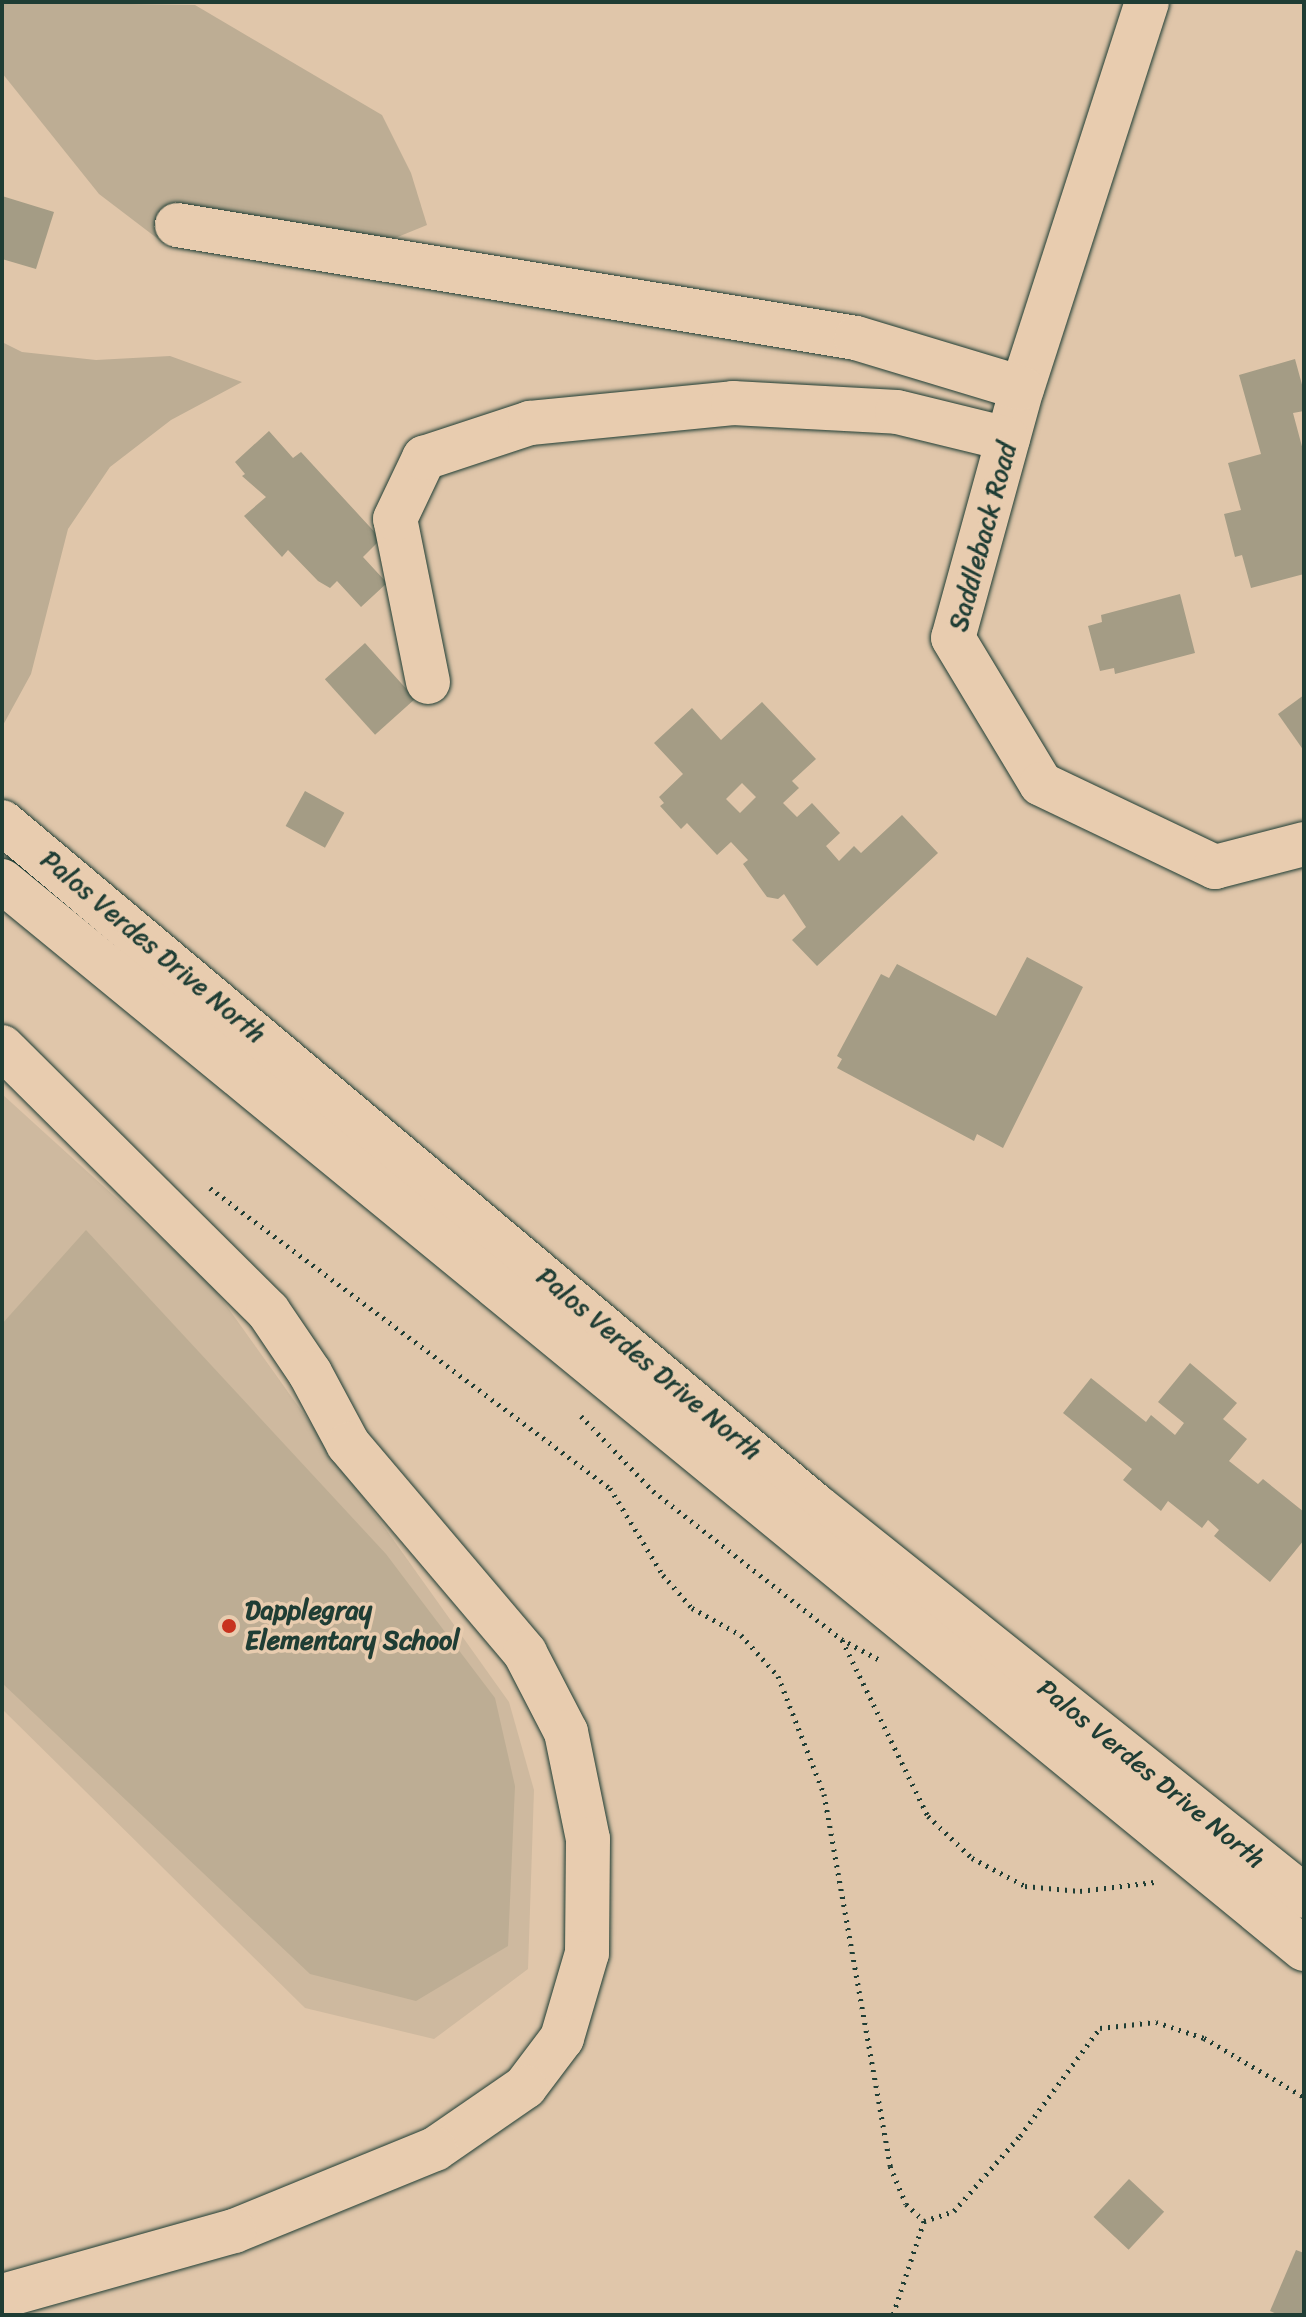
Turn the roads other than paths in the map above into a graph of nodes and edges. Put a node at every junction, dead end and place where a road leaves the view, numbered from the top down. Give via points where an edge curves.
1 (1147, 2) edge
2 (177, 225) dead end
3 (1022, 388) junction
4 (1008, 439) junction
5 (428, 682) dead end
6 (2, 822) edge
7 (1304, 844) edge
8 (2, 881) edge
9 (2, 1047) edge
10 (1304, 1896) edge
11 (1304, 1949) edge
12 (2, 2296) edge

1 - 3 main road, Saddleback Road
2 - 3 main road via 856,338
3 - 4 main road, Saddleback Road
4 - 5 main road via 897,412 733,403 530,423 424,458 395,519
4 - 7 main road, Saddleback Road via 953,638 1041,784 1215,867
6 - 10 main road, Palos Verdes Drive North via 817,1507
8 - 11 main road, Palos Verdes Drive North
9 - 12 main road via 268,1311 310,1373 348,1444 525,1653 566,1732 588,1839 587,1953 562,2038 525,2087 435,2149 234,2231

